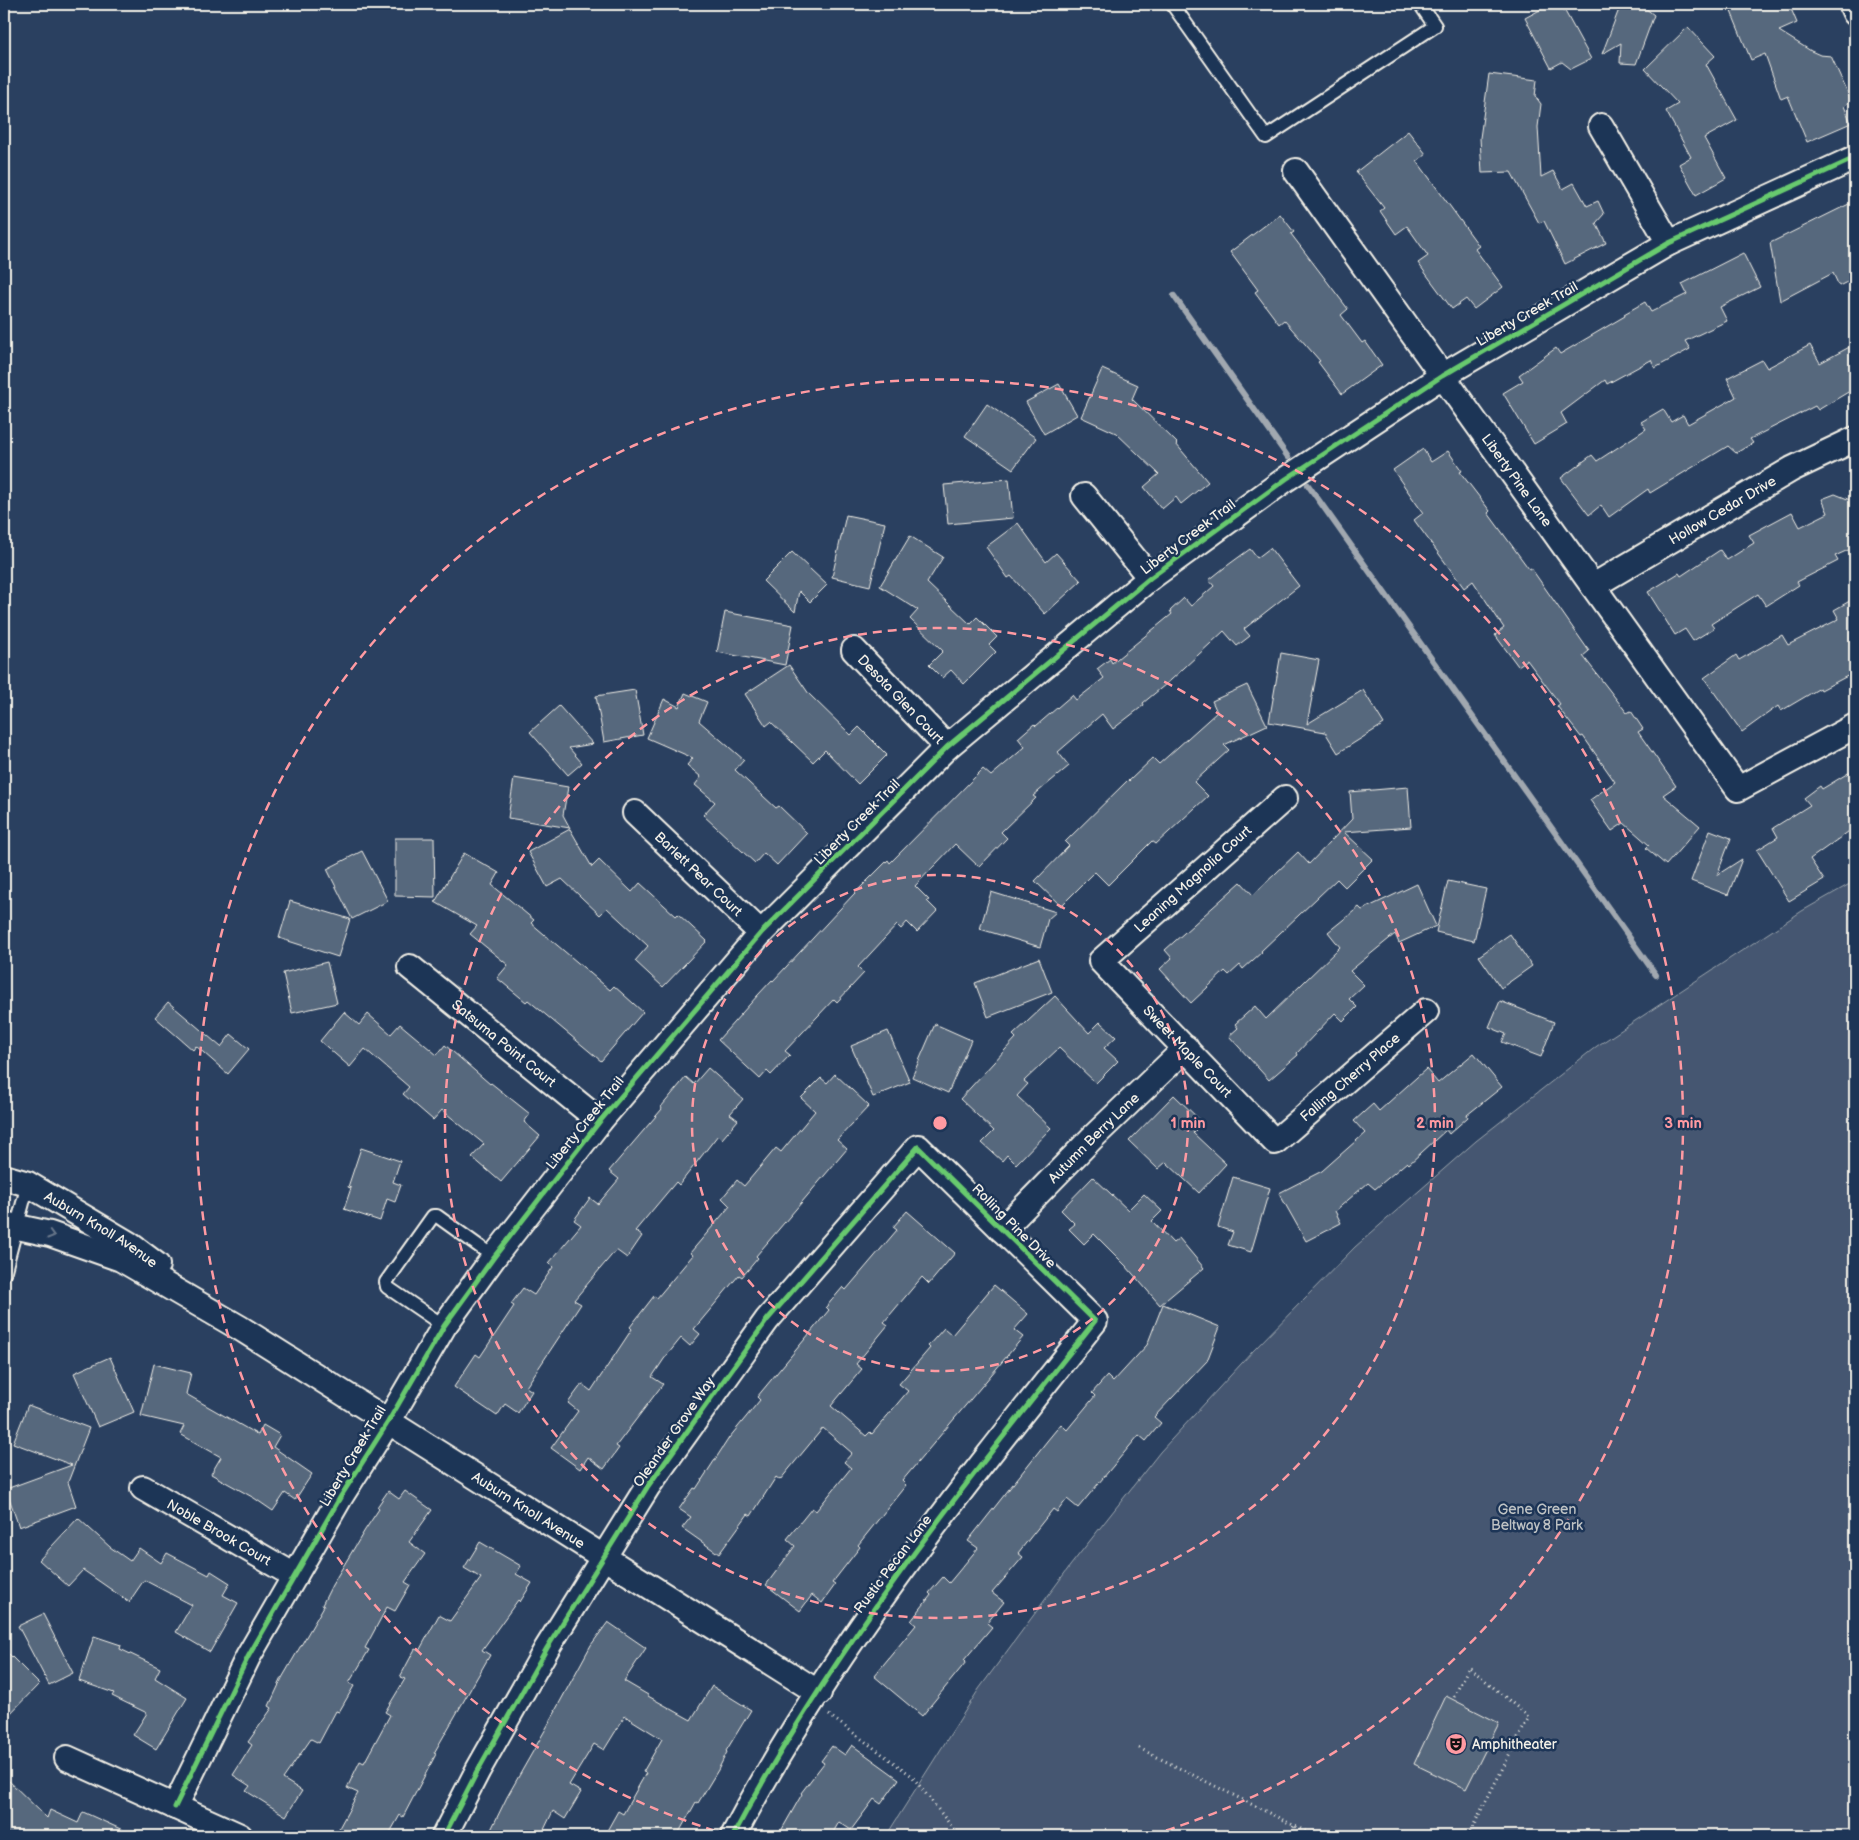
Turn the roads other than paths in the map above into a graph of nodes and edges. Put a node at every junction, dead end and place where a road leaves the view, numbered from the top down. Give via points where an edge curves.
1 (1172, 4) edge
2 (1420, 4) edge
3 (1852, 4) edge
4 (1855, 13) edge
5 (1601, 126) dead end
6 (1855, 158) edge
7 (1296, 171) dead end
8 (1669, 243) junction
9 (1442, 376) junction
10 (1855, 439) edge
11 (1084, 496) dead end
12 (1150, 578) junction
13 (1593, 586) junction
14 (854, 650) dead end
15 (1855, 726) edge
16 (947, 748) junction
17 (1285, 798) dead end
18 (635, 813) dead end
19 (762, 932) junction
20 (1101, 961) joint
21 (410, 967) dead end
22 (1426, 1011) dead end
23 (1186, 1048) junction
24 (600, 1121) junction
25 (1276, 1142) joint
26 (918, 1147) joint
27 (4, 1177) edge
28 (28, 1184) junction
29 (10, 1226) edge
30 (1002, 1230) junction
31 (494, 1257) junction
32 (4, 1274) edge
33 (1095, 1321) joint
34 (444, 1326) junction
35 (240, 1328) junction
36 (388, 1422) junction
37 (143, 1488) dead end
38 (603, 1558) junction
39 (295, 1576) junction
40 (819, 1692) junction
41 (67, 1758) dead end
42 (175, 1807) junction
43 (240, 1836) edge
44 (444, 1836) edge
45 (733, 1836) edge

1 - 2 lane via 1266,137 1435,26
3 - 4 street
5 - 8 street
6 - 8 street, Liberty Creek Trail
7 - 9 street, Liberty Pine Lane
8 - 9 street, Liberty Creek Trail
9 - 12 street, Liberty Creek Trail via 1286,479
9 - 13 street, Liberty Pine Lane
10 - 13 street, Hollow Cedar Drive via 1792,469
11 - 12 street
12 - 16 street, Liberty Creek Trail
13 - 15 street, Liberty Pine Lane via 1738,789
14 - 16 street, Desota Glen Court
16 - 19 street, Liberty Creek Trail
17 - 20 street, Leaning Magnolia Court
18 - 19 street, Barlett Pear Court
19 - 24 street, Liberty Creek Trail
20 - 23 street, Sweet Maple Court
21 - 24 street, Satsuma Point Court
22 - 25 street, Falling Cherry Place
23 - 25 street, Sweet Maple Court
23 - 30 street, Autumn Berry Lane
24 - 31 street, Liberty Creek Trail
26 - 30 street, Rolling Pine Drive
26 - 38 street, Oleander Grove Way via 767,1320 648,1486
27 - 28 street, Auburn Knoll Avenue
28 - 29 lane
28 - 35 street, Auburn Knoll Avenue via 129,1244
29 - 32 lane
29 -> 35 street, Auburn Knoll Avenue via 50,1234 121,1259
30 - 33 street, Rolling Pine Drive
31 - 34 street, Liberty Creek Trail
31 - 34 lane via 438,1216 432,1216 386,1282 387,1286
33 - 40 street, Rustic Pecan Lane via 983,1461 866,1618
34 - 36 street, Liberty Creek Trail
35 - 36 street, Auburn Knoll Avenue
36 - 38 street, Auburn Knoll Avenue
36 - 39 street, Liberty Creek Trail
37 - 39 street, Noble Brook Court
38 - 40 street, Auburn Knoll Avenue
38 - 44 street, Oleander Grove Way via 542,1657
39 - 42 street, Liberty Creek Trail via 248,1657
40 - 45 street, Rustic Pecan Lane via 758,1788
41 - 42 street
42 - 43 street

